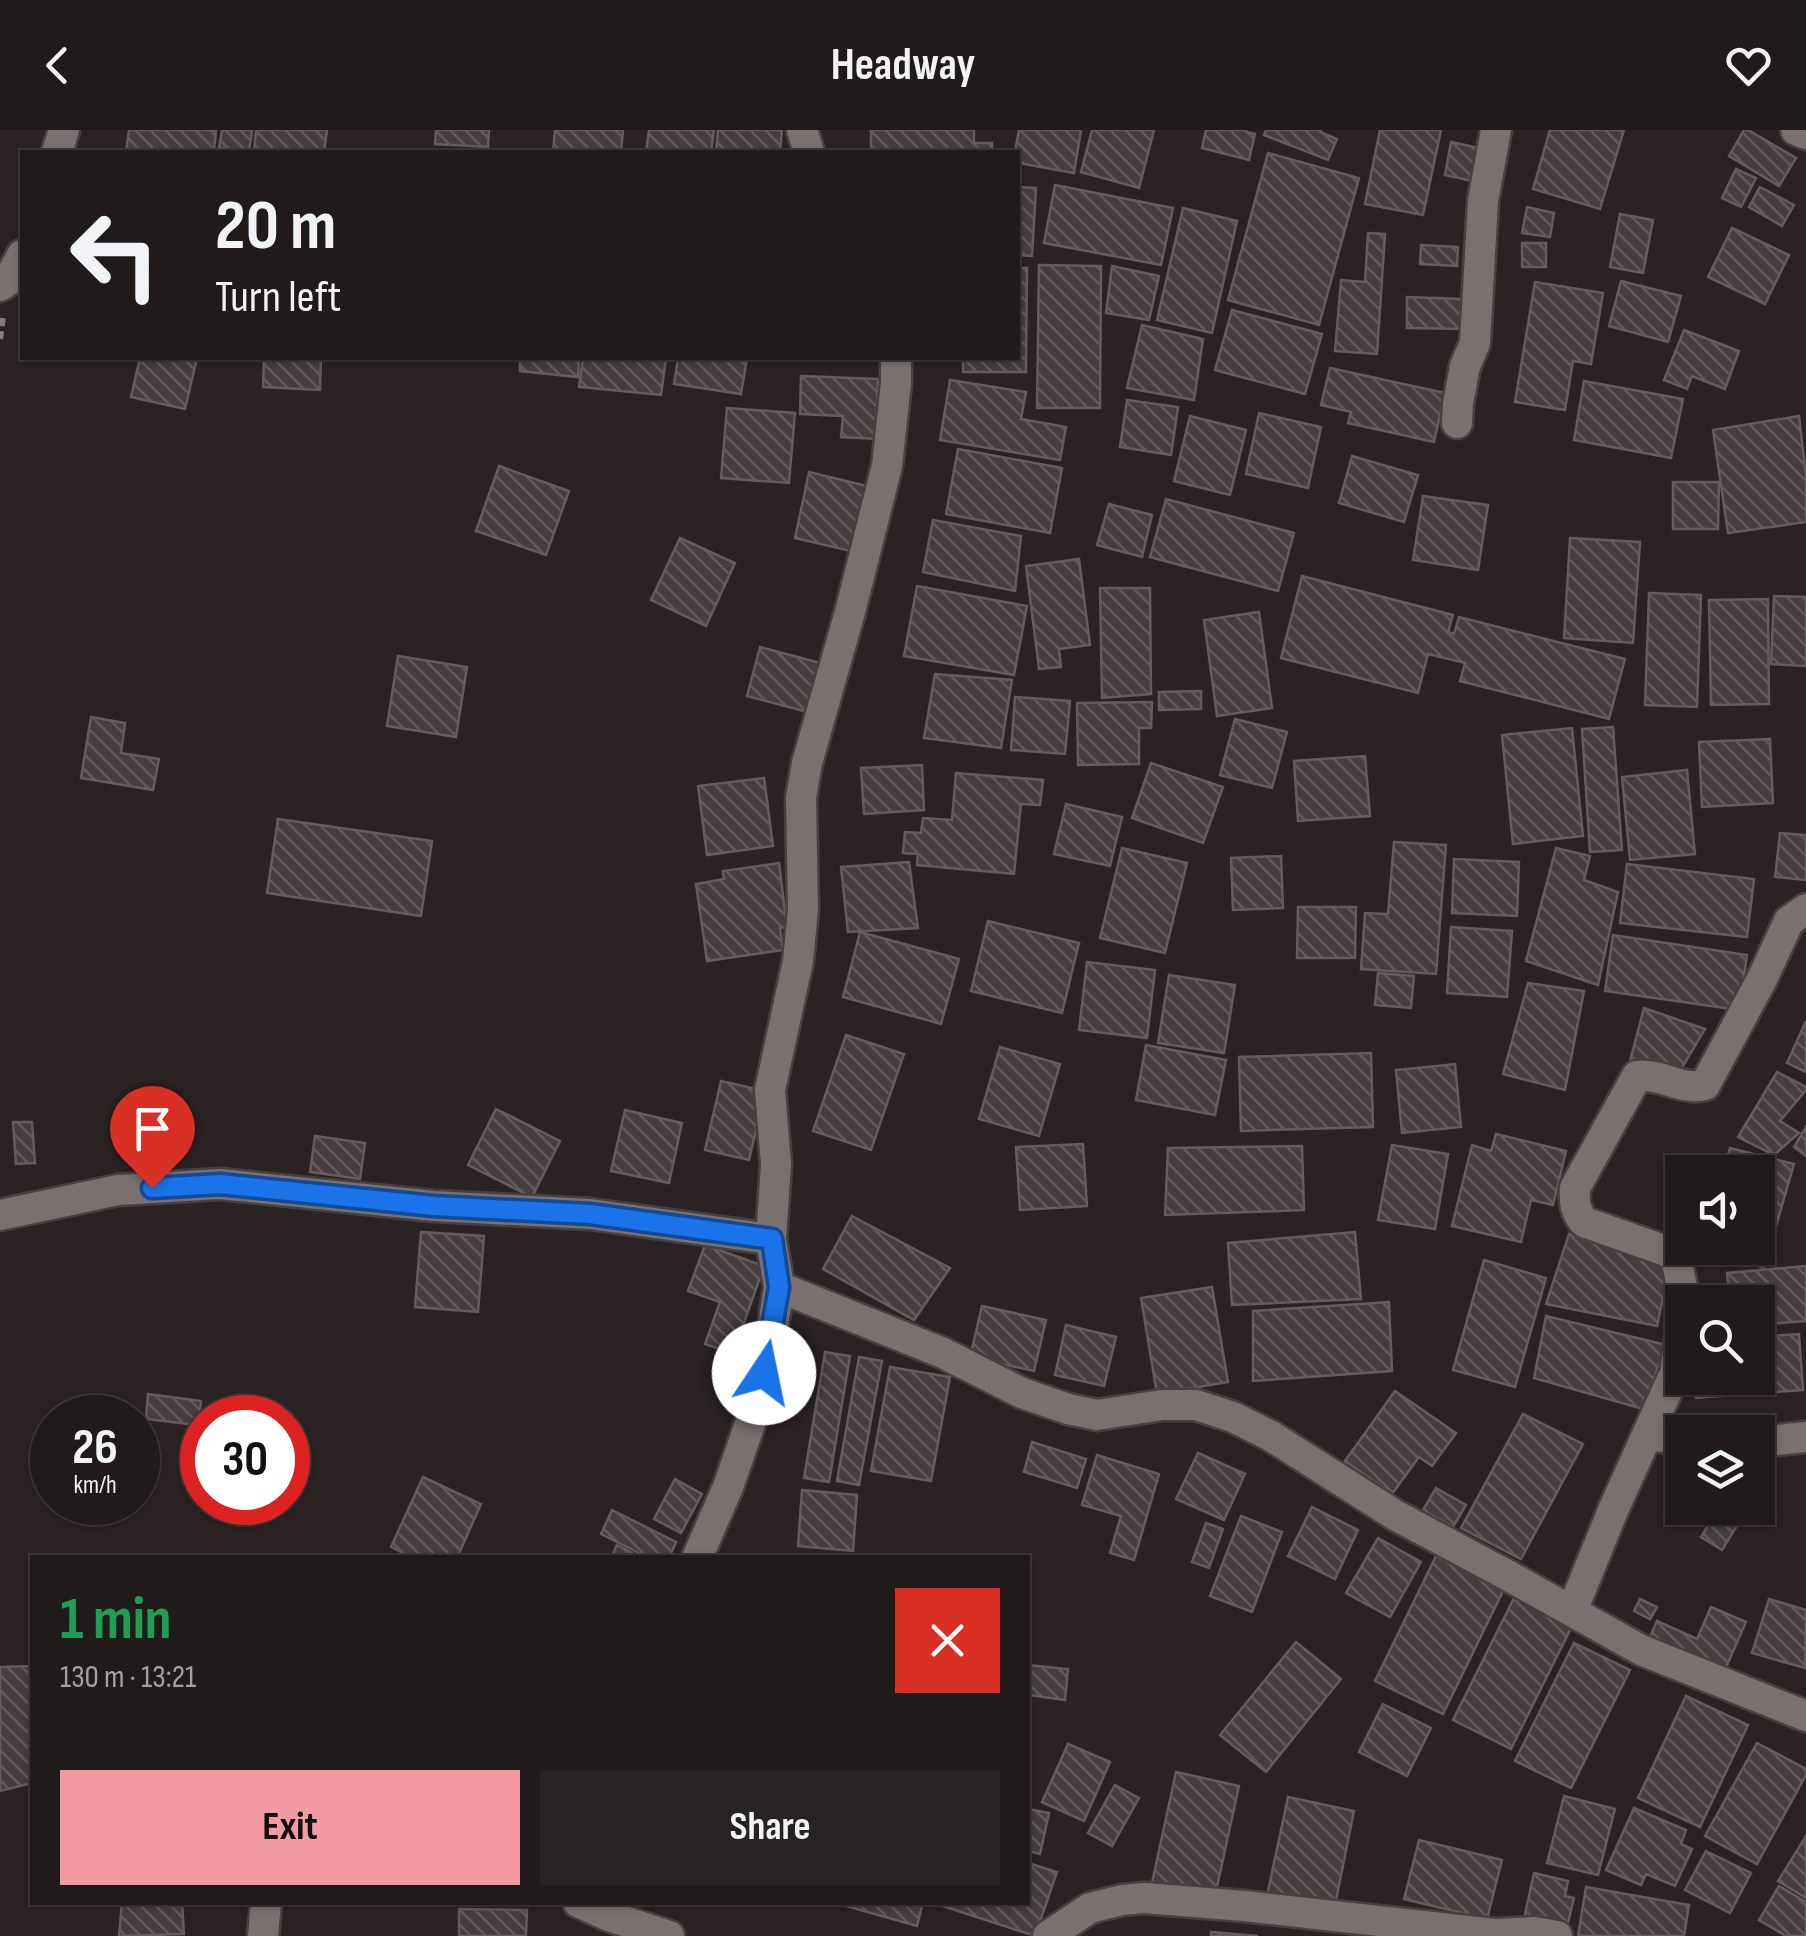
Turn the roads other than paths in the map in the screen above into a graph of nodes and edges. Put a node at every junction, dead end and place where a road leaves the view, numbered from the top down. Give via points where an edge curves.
1 (1496, 130) edge
2 (1796, 130) edge
3 (1806, 134) edge
4 (20, 259) edge
5 (0, 286) edge
6 (896, 360) edge
7 (1457, 424) dead end
8 (1806, 909) edge
9 (0, 1215) edge
10 (772, 1239) junction
11 (1682, 1285) edge
12 (779, 1287) junction
13 (1666, 1395) edge
14 (1648, 1436) junction
15 (1665, 1437) edge
16 (1806, 1437) edge
17 (1775, 1440) edge
18 (698, 1555) edge
19 (1572, 1611) junction
20 (1806, 1716) edge
21 (266, 1905) edge
22 (581, 1905) edge
23 (1082, 1924) edge
24 (604, 1926) edge
25 (263, 1936) edge
26 (669, 1936) edge
27 (1048, 1936) edge
28 (1556, 1936) edge

1 - 7 street via 1483,201 1475,343
2 - 3 street
4 - 5 street
6 - 10 street via 886,466 801,798 798,961 770,1090 776,1164
8 - 11 street via 1790,921 1704,1085 1637,1076 1576,1188 1574,1202 1584,1222 1669,1252
9 - 10 street via 118,1190 220,1184 590,1214
10 - 12 street
12 - 18 street via 758,1401
12 - 19 street via 1068,1409 1097,1415 1196,1405 1232,1417
13 - 14 street
14 - 15 street
14 - 19 street
16 - 17 street
19 - 20 street via 1641,1650
21 - 25 street
22 - 24 street
23 - 27 street
23 - 28 street via 1090,1908 1144,1898
24 - 26 street

